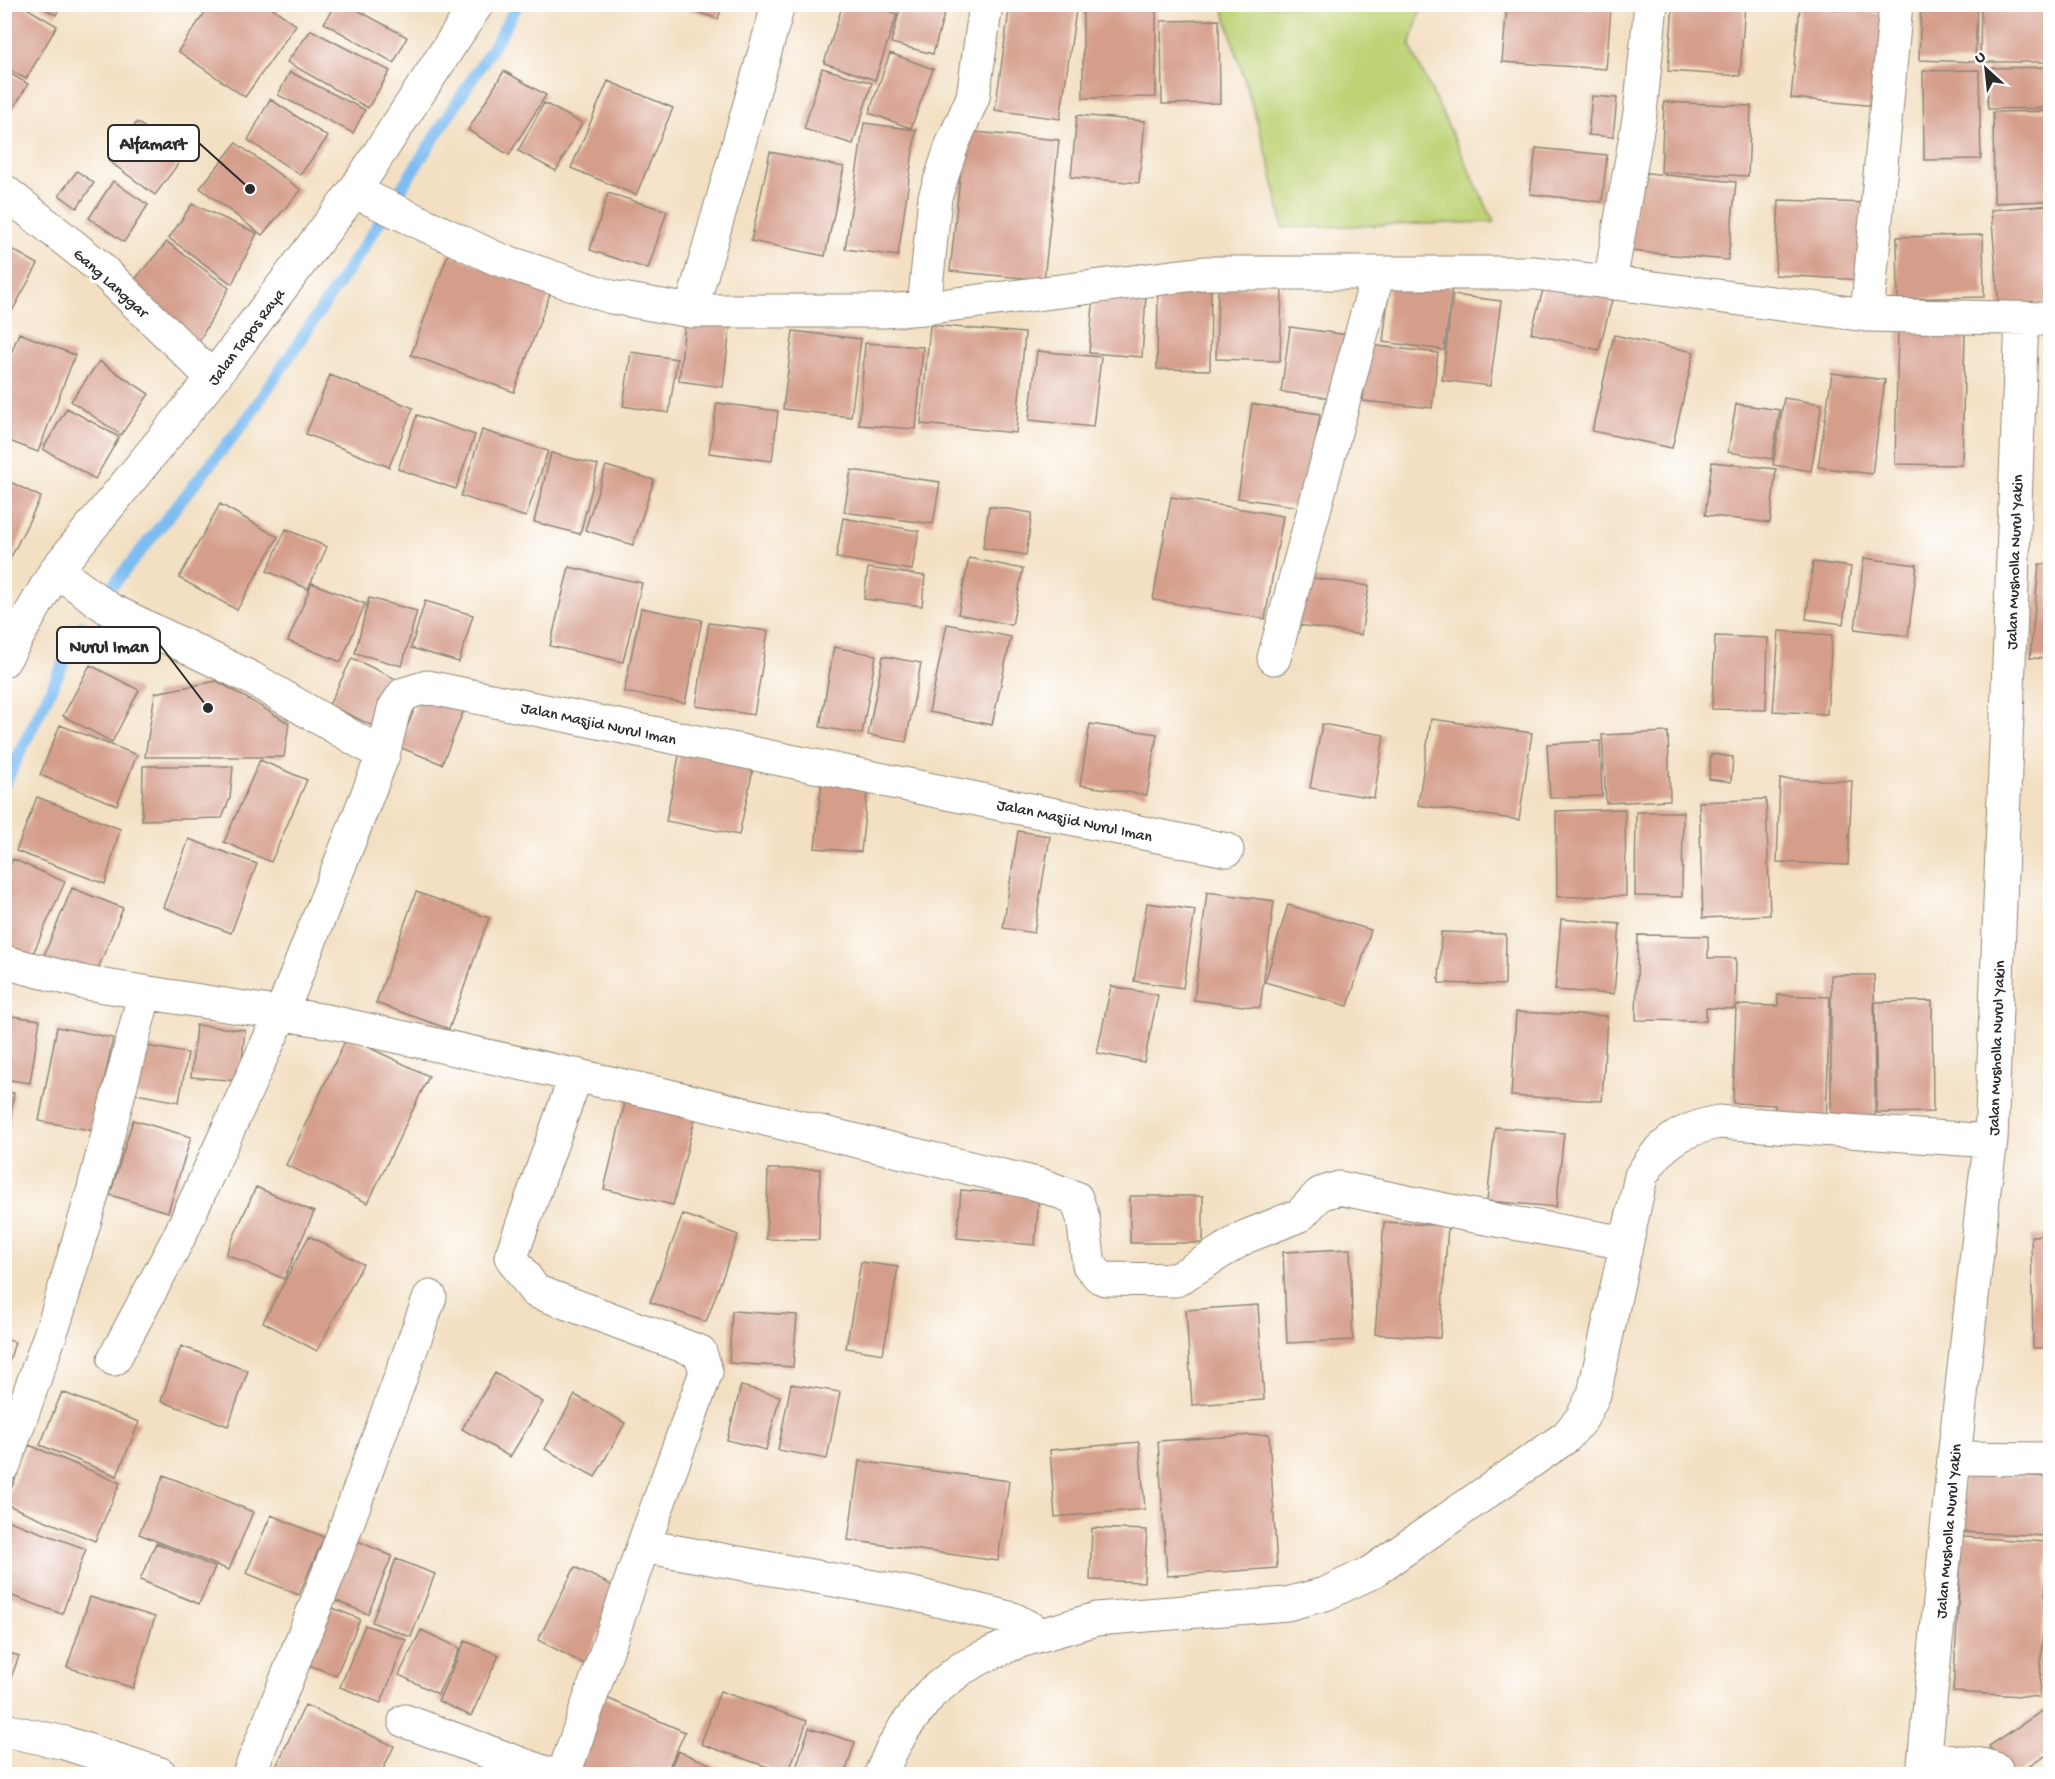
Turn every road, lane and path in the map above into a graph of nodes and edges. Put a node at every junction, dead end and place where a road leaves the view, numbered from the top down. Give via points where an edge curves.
1 (477, 4) edge
2 (986, 4) edge
3 (1651, 4) edge
4 (1896, 4) edge
5 (776, 13) dead end
6 (4, 191) edge
7 (358, 193) junction
8 (1378, 273) junction
9 (1610, 282) junction
10 (924, 308) junction
11 (692, 311) junction
12 (1867, 315) junction
13 (2036, 318) edge
14 (213, 378) junction
15 (56, 570) junction
16 (1274, 658) dead end
17 (4, 660) edge
18 (383, 755) junction
19 (1227, 850) dead end
20 (4, 962) edge
21 (145, 992) junction
22 (281, 1014) junction
23 (576, 1075) junction
24 (1991, 1141) junction
25 (1626, 1243) junction
26 (430, 1297) dead end
27 (114, 1359) dead end
28 (1954, 1458) junction
29 (2050, 1459) edge
30 (4, 1465) edge
31 (643, 1546) junction
32 (1041, 1634) junction
33 (405, 1721) dead end
34 (4, 1730) edge
35 (1924, 1766) edge
36 (1996, 1769) dead end
37 (160, 1774) edge
38 (249, 1774) edge
39 (548, 1774) edge
40 (564, 1774) edge
41 (881, 1774) edge

1 - 7 street, Jalan Tapos Raya
2 - 10 street via 973,98 934,197
3 - 9 street via 1640,113
4 - 12 street
5 - 11 street
6 - 14 street, Gang Langgar via 98,266
7 - 11 street via 495,258 600,294
7 - 14 street, Jalan Tapos Raya
8 - 9 street via 1535,273
8 - 10 street via 1204,273
8 - 16 street
9 - 12 street
10 - 11 street
12 - 13 street
13 - 24 street, Jalan Musholla Nurul Yakin
14 - 15 street, Jalan Tapos Raya
15 - 17 street, Jalan Tapos Raya
15 - 18 street via 109,609 251,678
18 - 19 street, Jalan Masjid Nurul Iman via 394,709 404,694 427,687
18 - 22 street, Jalan Masjid Nurul Iman
20 - 21 street via 86,983
21 - 22 street
21 - 30 street via 56,1318
22 - 23 street
22 - 27 street, Jalan Masjid Nurul Iman via 178,1239
23 - 25 street via 1041,1185 1076,1198 1083,1218 1089,1265 1105,1279 1176,1280 1245,1238 1299,1215 1320,1194 1339,1188
23 - 31 street via 511,1257 535,1291 700,1352 706,1372
24 - 25 street via 1718,1122 1695,1127 1664,1146 1641,1176
24 - 28 street, Jalan Musholla Nurul Yakin
25 - 32 street via 1594,1394 1575,1428 1538,1458 1370,1573 1325,1594 1287,1604 1116,1616
26 - 38 street via 336,1554
28 - 29 street
28 - 35 street, Jalan Musholla Nurul Yakin
31 - 32 street via 913,1594 1013,1619
31 - 40 street
32 - 41 street via 982,1657 931,1694 905,1727
33 - 39 street
34 - 37 street via 66,1743
35 - 36 street via 1982,1765

